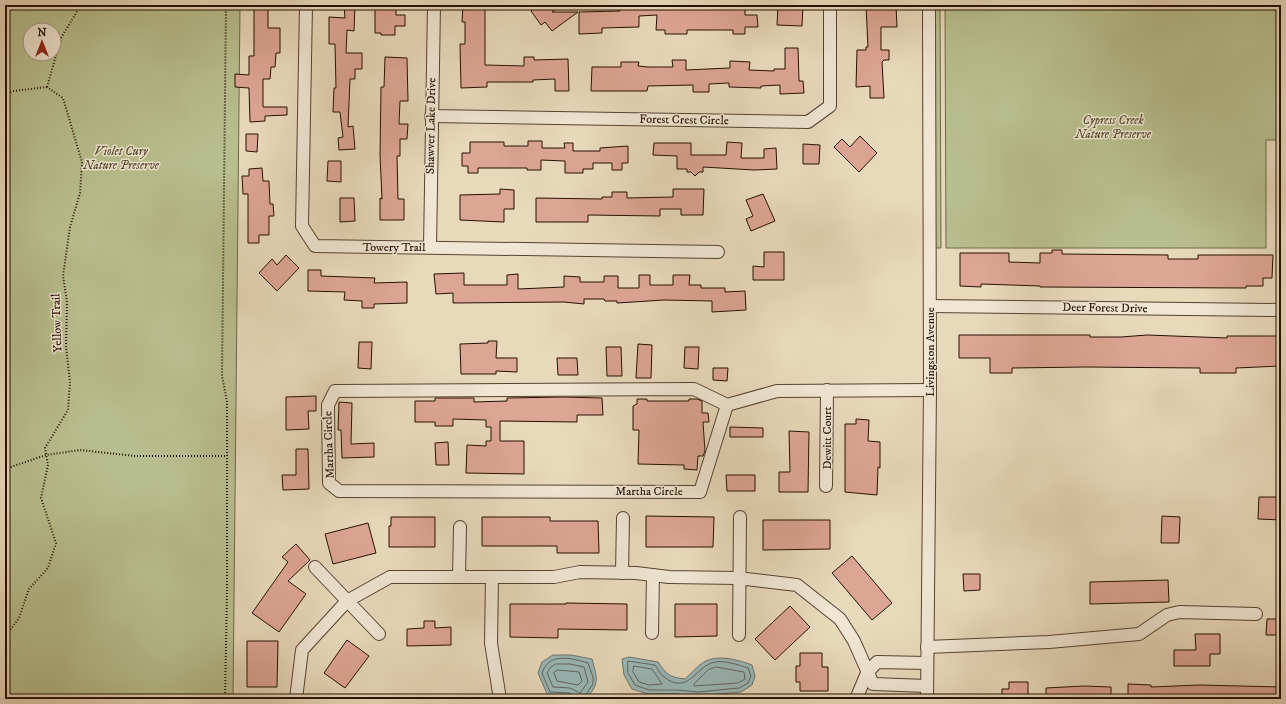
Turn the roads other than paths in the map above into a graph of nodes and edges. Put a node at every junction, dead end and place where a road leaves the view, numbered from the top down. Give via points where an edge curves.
1 (306, 5) edge
2 (434, 5) edge
3 (830, 5) edge
4 (929, 5) edge
5 (431, 116) junction
6 (430, 247) junction
7 (718, 252) dead end
8 (930, 306) junction
9 (1281, 310) edge
10 (827, 390) junction
11 (930, 390) junction
12 (727, 405) junction
13 (826, 486) dead end
14 (740, 517) dead end
15 (623, 518) dead end
16 (460, 527) dead end
17 (315, 567) dead end
18 (622, 573) junction
19 (653, 575) junction
20 (459, 577) junction
21 (492, 577) junction
22 (738, 578) junction
23 (347, 601) junction
24 (1256, 614) dead end
25 (652, 633) dead end
26 (379, 634) dead end
27 (739, 635) dead end
28 (927, 647) junction
29 (927, 664) junction
30 (867, 673) junction
31 (927, 686) junction
32 (296, 699) edge
33 (500, 699) edge
34 (856, 699) edge
35 (927, 699) edge

1 - 6 street, Towery Trail via 302,226 315,246
2 - 5 street, Shawver Lake Drive
3 - 5 street, Forest Crest Circle via 830,106 808,122
4 - 8 street, Livingston Avenue
5 - 6 street, Shawver Lake Drive
6 - 7 street, Towery Trail
8 - 9 street, Deer Forest Drive
8 - 11 street, Livingston Avenue
10 - 11 street
10 - 12 street via 777,391
10 - 13 street, Dewitt Court
11 - 28 street, Livingston Avenue
12 - 12 street, Martha Circle via 694,389 335,391 328,405 329,483 339,490 700,492
14 - 22 street
15 - 18 street
16 - 20 street
17 - 23 street
18 - 19 street
18 - 21 street via 580,572 554,577
19 - 22 street
19 - 25 street
20 - 21 street
20 - 23 street via 390,577
21 - 33 street via 491,643
22 - 27 street
22 - 30 street via 797,585 840,618 854,640
23 - 26 street
23 - 32 street via 302,650
24 - 28 street via 1179,612 1166,615 1139,634 1049,642
28 - 29 street, Livingston Avenue
29 - 30 street via 876,662
29 - 31 street, Livingston Avenue
30 - 31 street via 873,684
30 - 34 street
31 - 35 street, Livingston Avenue

